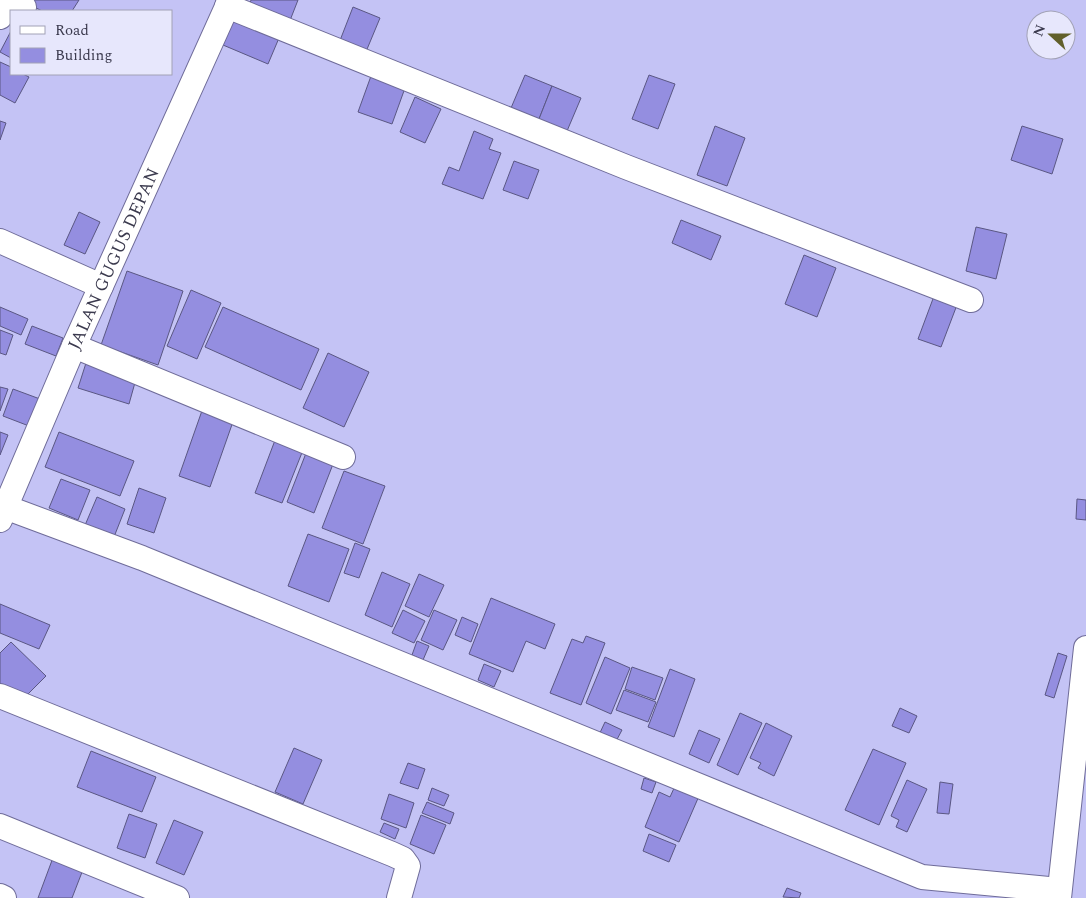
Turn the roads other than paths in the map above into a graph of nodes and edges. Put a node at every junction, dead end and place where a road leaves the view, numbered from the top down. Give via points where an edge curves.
1 (228, 3) edge
2 (24, 7) dead end
3 (0, 17) edge
4 (0, 241) edge
5 (101, 286) junction
6 (971, 300) dead end
7 (74, 346) junction
8 (342, 457) dead end
9 (3, 513) edge
10 (1086, 648) edge
11 (0, 696) edge
12 (0, 826) edge
13 (1059, 894) edge
14 (0, 896) edge
15 (4, 898) edge
16 (177, 898) edge
17 (398, 898) edge

1 - 5 street, JALAN GUGUS DEPAN
1 - 6 street via 626,167
2 - 3 street via 10,5
4 - 5 street
5 - 7 street, JALAN GUGUS DEPAN
7 - 8 street
7 - 9 street, JALAN GUGUS DEPAN
9 - 13 street via 151,561 922,877
10 - 13 street
11 - 17 street via 403,859 408,866
12 - 16 street
14 - 15 street

